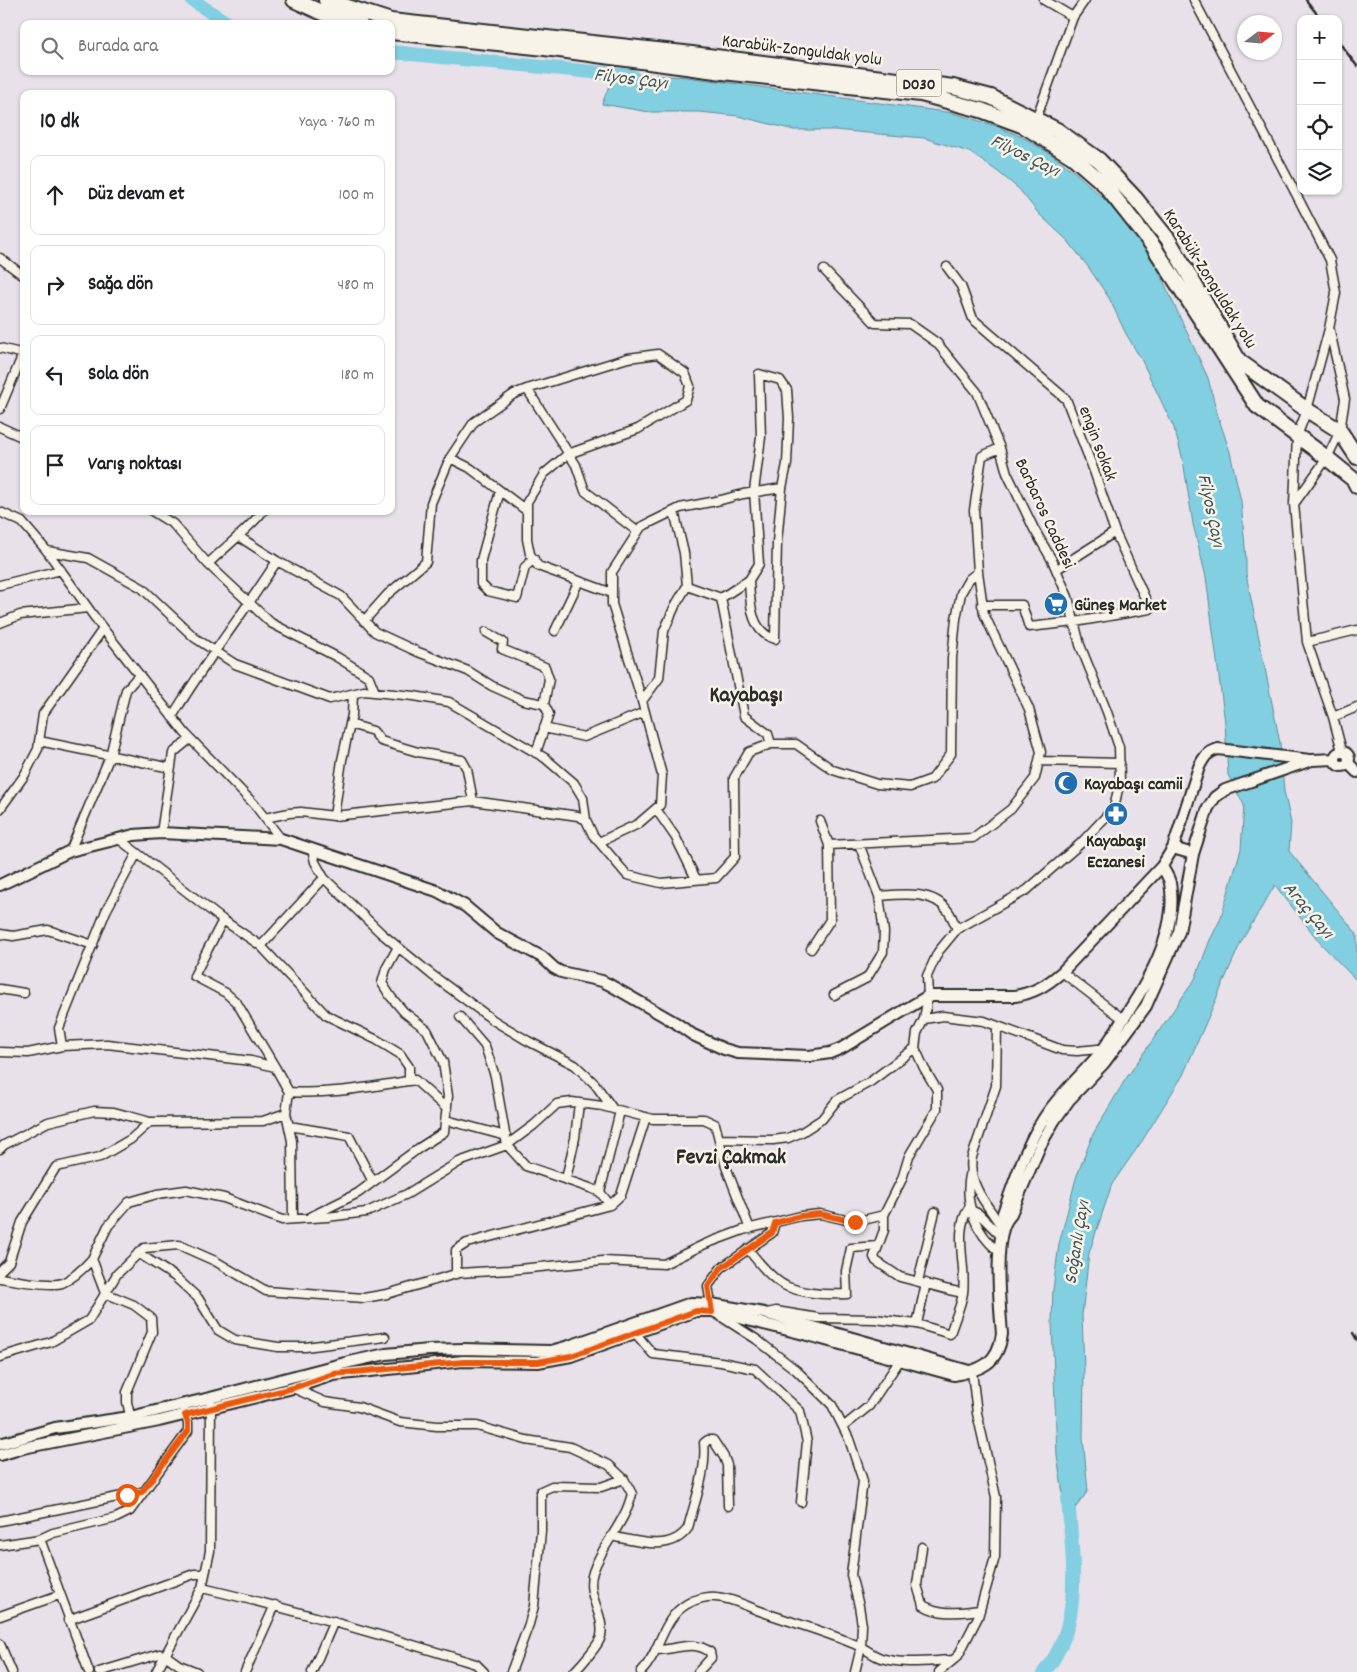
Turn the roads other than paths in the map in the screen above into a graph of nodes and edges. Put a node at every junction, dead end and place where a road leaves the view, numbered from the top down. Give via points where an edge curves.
1 (294, 0) edge
2 (326, 0) edge
3 (1044, 0) edge
4 (1085, 0) edge
5 (1194, 0) edge
6 (1073, 16) junction
7 (346, 20) edge
8 (388, 20) edge
9 (395, 21) edge
10 (395, 32) edge
11 (1036, 119) junction
12 (0, 258) edge
13 (947, 267) dead end
14 (824, 270) dead end
15 (20, 273) edge
16 (1329, 329) junction
17 (0, 348) edge
18 (20, 353) edge
19 (20, 361) edge
20 (527, 389) junction
21 (0, 409) edge
22 (1306, 410) junction
23 (0, 427) edge
24 (1340, 431) junction
25 (20, 436) edge
26 (1297, 436) junction
27 (1000, 448) junction
28 (568, 454) junction
29 (1357, 457) edge
30 (450, 458) junction
31 (1328, 458) junction
32 (1357, 486) edge
33 (782, 488) junction
34 (500, 491) junction
35 (754, 491) junction
36 (1294, 504) junction
37 (527, 511) junction
38 (674, 511) junction
39 (0, 512) edge
40 (158, 515) edge
41 (260, 515) edge
42 (638, 532) junction
43 (1115, 532) junction
44 (238, 536) junction
45 (47, 551) junction
46 (534, 559) junction
47 (276, 561) junction
48 (208, 564) junction
49 (759, 564) junction
50 (776, 566) junction
51 (1057, 569) junction
52 (60, 570) junction
53 (978, 572) junction
54 (749, 580) junction
55 (579, 581) junction
56 (0, 585) edge
57 (686, 586) junction
58 (612, 593) junction
59 (721, 598) junction
60 (250, 603) junction
61 (982, 605) junction
62 (88, 608) junction
63 (364, 621) junction
64 (1075, 622) junction
65 (0, 623) edge
66 (103, 629) junction
67 (1357, 630) edge
68 (555, 631) dead end
69 (486, 632) dead end
70 (1307, 642) junction
71 (214, 650) junction
72 (139, 675) junction
73 (376, 692) junction
74 (353, 694) junction
75 (642, 701) junction
76 (544, 704) junction
77 (1357, 707) edge
78 (645, 712) junction
79 (172, 717) junction
80 (1333, 717) junction
81 (350, 724) junction
82 (544, 728) junction
83 (190, 739) junction
84 (39, 741) junction
85 (771, 744) junction
86 (536, 753) junction
87 (1339, 755) junction
88 (110, 756) junction
89 (1312, 760) junction
90 (1039, 761) junction
91 (1120, 763) junction
92 (171, 768) junction
93 (1357, 772) edge
94 (473, 801) junction
95 (0, 809) edge
96 (656, 809) junction
97 (334, 816) junction
98 (265, 818) junction
99 (586, 820) junction
100 (820, 821) dead end
101 (160, 833) junction
102 (119, 839) junction
103 (281, 839) junction
104 (599, 842) junction
105 (860, 844) junction
106 (830, 846) junction
107 (1173, 848) junction
108 (312, 849) junction
109 (70, 851) junction
110 (137, 853) junction
111 (1193, 854) junction
112 (1162, 866) junction
113 (324, 878) junction
114 (696, 879) junction
115 (1170, 882) junction
116 (1188, 884) junction
117 (0, 885) edge
118 (880, 896) junction
119 (223, 920) junction
120 (957, 929) junction
121 (0, 934) edge
122 (93, 945) junction
123 (261, 946) junction
124 (398, 947) junction
125 (810, 949) dead end
126 (1062, 972) junction
127 (0, 989) edge
128 (24, 992) dead end
129 (834, 995) dead end
130 (928, 996) junction
131 (460, 1017) dead end
132 (924, 1019) junction
133 (1124, 1019) junction
134 (998, 1026) junction
135 (62, 1046) junction
136 (915, 1048) junction
137 (0, 1052) edge
138 (1107, 1052) junction
139 (275, 1067) junction
140 (409, 1081) junction
141 (290, 1092) junction
142 (579, 1103) junction
143 (447, 1109) junction
144 (616, 1110) junction
145 (286, 1113) junction
146 (646, 1117) junction
147 (446, 1120) junction
148 (150, 1122) junction
149 (289, 1126) junction
150 (506, 1136) junction
151 (719, 1139) junction
152 (507, 1145) junction
153 (0, 1149) edge
154 (971, 1172) junction
155 (566, 1179) junction
156 (373, 1182) junction
157 (600, 1192) junction
158 (610, 1205) junction
159 (971, 1208) junction
160 (935, 1212) dead end
161 (884, 1216) junction
162 (306, 1218) junction
163 (293, 1219) junction
164 (775, 1223) junction
165 (1003, 1228) junction
166 (750, 1229) junction
167 (878, 1246) junction
168 (748, 1249) junction
169 (998, 1251) junction
170 (138, 1253) junction
171 (92, 1259) junction
172 (0, 1271) edge
173 (456, 1274) junction
174 (0, 1278) edge
175 (922, 1282) junction
176 (963, 1292) junction
177 (106, 1293) junction
178 (712, 1308) junction
179 (764, 1314) junction
180 (917, 1324) junction
181 (636, 1334) junction
182 (385, 1337) dead end
183 (0, 1357) edge
184 (900, 1360) junction
185 (972, 1372) junction
186 (293, 1388) junction
187 (211, 1403) junction
188 (184, 1410) junction
189 (132, 1422) junction
190 (843, 1427) junction
191 (0, 1444) edge
192 (0, 1455) edge
193 (624, 1479) junction
194 (142, 1492) junction
195 (801, 1502) dead end
196 (728, 1506) dead end
197 (0, 1521) edge
198 (611, 1536) junction
199 (40, 1539) junction
200 (0, 1545) edge
201 (922, 1547) dead end
202 (204, 1574) junction
203 (202, 1588) junction
204 (59, 1595) junction
205 (275, 1605) junction
206 (980, 1610) junction
207 (0, 1616) edge
208 (68, 1620) junction
209 (334, 1621) junction
210 (0, 1644) edge
211 (861, 1647) junction
212 (657, 1650) junction
213 (165, 1656) junction
214 (953, 1660) junction
215 (12, 1672) edge
216 (89, 1672) edge
217 (99, 1672) edge
218 (156, 1672) edge
219 (197, 1672) edge
220 (245, 1672) edge
221 (312, 1672) edge
222 (484, 1672) edge
223 (511, 1672) edge
224 (574, 1672) edge
225 (641, 1672) edge
226 (698, 1672) edge
227 (855, 1672) edge
228 (939, 1672) edge

1 - 7 highway
2 - 8 highway, Karabük-Zonguldak yolu / D030
3 - 6 street
4 - 6 street
5 - 16 street via 1330,260 1336,293
6 - 11 street
9 - 11 highway, Karabük-Zonguldak yolu / D030 via 953,87 991,96
10 - 26 highway, Karabük-Zonguldak yolu / D030 via 921,94 981,110 1024,126 1073,157 1104,184 1153,246 1257,406
11 - 22 highway, Karabük-Zonguldak yolu / D030 via 1099,160 1136,199 1168,239 1239,362
12 - 15 street
13 - 43 street, engin sokak via 960,286 973,319 1066,400
14 - 27 street, Barbaros Caddesi via 875,323 910,324 937,343 977,392
16 - 22 street
16 - 24 street via 1345,399
17 - 18 street
19 - 21 street
20 - 28 street
20 - 28 street via 628,358 658,354 685,373 690,386 686,400 638,429
20 - 30 street via 514,394 474,422
22 - 24 highway, Karabük-Zonguldak yolu / D030
22 - 26 street
23 - 25 street
24 - 29 highway, Karabük-Zonguldak yolu / D030
24 - 31 street
26 - 31 highway, Karabük-Zonguldak yolu / D030
26 - 36 street
27 - 51 street, Barbaros Caddesi via 1011,481
27 - 53 street via 982,456 974,510
28 - 37 street via 544,474 527,502
28 - 42 street via 576,465 585,491
30 - 34 street via 470,468
30 - 63 street via 431,503 426,562 388,594
31 - 32 highway, Karabük-Zonguldak yolu / D030
31 - 36 street
33 - 35 street
33 - 35 street via 787,464 787,390 780,380 759,374 761,437
33 - 50 street
34 - 37 street
34 - 46 street via 481,560 481,584 488,591 517,598 525,567
35 - 38 street
35 - 49 street
36 - 70 street
37 - 46 street via 527,539
38 - 42 street via 641,527
38 - 57 street via 684,552
39 - 45 street via 22,522
40 - 48 street via 173,524
41 - 44 street
42 - 58 street via 612,572
43 - 51 street
43 - 64 street, engin sokak via 1150,609
44 - 47 street
44 - 48 street
45 - 52 street
45 - 71 street via 88,558 142,588 195,638
46 - 55 street via 538,566
47 - 60 street
47 - 63 street via 341,596
48 - 60 street
49 - 50 street
49 - 54 street
50 - 54 street via 775,639 765,634 756,620 750,602
51 - 64 street, Barbaros Caddesi
52 - 56 street
52 - 62 street
53 - 61 street
53 - 85 street via 969,579 961,593 956,619 952,658 951,754 932,779 910,787 877,784 833,770 796,744
54 - 59 street
55 - 58 street
55 - 68 street
57 - 59 street
57 - 75 street via 664,632 659,678
58 - 75 street via 612,604
59 - 85 street via 744,716 768,734
60 - 71 street
60 - 73 street via 271,623 369,677
61 - 64 street via 1022,605 1029,627
61 - 90 street via 1029,709 1041,752
62 - 65 street via 20,615
62 - 66 street
63 - 76 street via 374,632 468,671 523,700
64 - 91 street, Barbaros Caddesi via 1080,645 1119,747
66 - 72 street
66 - 84 street via 43,714
67 - 70 street
69 - 76 street via 503,642 502,649 545,667 549,678
70 - 80 street
71 - 74 street via 236,664 330,699
71 - 79 street
72 - 79 street
72 - 88 street via 126,690
73 - 74 street
73 - 86 street via 449,702
74 - 81 street
75 - 78 street
76 - 82 street via 548,714
77 - 80 street
78 - 82 street via 584,736
78 - 96 street via 662,775 660,805
79 - 83 street
80 - 87 street
81 - 94 street via 373,731 380,741 462,760
81 - 97 street
82 - 86 street
83 - 92 street via 173,753
83 - 98 street
84 - 88 street
84 - 95 street via 24,776
85 - 114 street via 749,752 734,778 735,857 716,878
86 - 99 street via 574,783 583,798
87 - 89 street
87 - 93 street via 1336,762 1342,766 1348,763
88 - 92 street
88 - 109 street
89 - 107 street via 1218,749 1209,752 1199,767
89 - 111 street via 1225,790 1215,797 1208,808
90 - 91 street
90 - 105 street via 1035,778 1011,808 973,838
91 - 120 street, Barbaros Caddesi via 1114,808 1080,844 1027,890
92 - 101 street
94 - 97 street
94 - 99 street via 578,816
96 - 104 street via 638,824
96 - 114 street via 676,838
97 - 98 street via 300,812
98 - 103 street
99 - 104 street
100 - 106 street
101 - 102 street
101 - 103 street
102 - 109 street
102 - 110 street
103 - 108 street
104 - 114 street via 627,875 661,883
105 - 106 street
105 - 118 street
106 - 125 street via 830,920
107 - 111 street
107 - 112 street
108 - 113 street
108 - 130 street via 437,891 465,906 497,932 542,957 561,972 602,981 693,1035 724,1049 809,1056 830,1054
109 - 117 street
110 - 119 street
110 - 122 street via 106,911
111 - 116 street
112 - 115 street
112 - 126 street
113 - 123 street
113 - 124 street
115 - 116 street
115 - 133 street via 1169,918 1162,949
116 - 138 street via 1179,932 1146,1006
118 - 120 street via 909,894 932,899 948,910
118 - 129 street via 883,952 868,978
119 - 123 street
119 - 139 street via 194,976 226,992 237,1003
120 - 130 street, Barbaros Caddesi via 938,952 927,976
121 - 122 street via 13,936 48,930
122 - 135 street via 59,1028
123 - 140 street via 326,1015 400,1054 408,1067
124 - 143 street via 382,983 404,1012 427,1030 443,1062
124 - 144 street via 493,1020 575,1065
126 - 130 street via 1029,994
126 - 133 street
127 - 128 street
130 - 132 street, Barbaros Caddesi
131 - 150 street via 485,1046 495,1076
132 - 134 street via 943,1016
132 - 136 street, Barbaros Caddesi via 917,1033
133 - 138 street
134 - 138 street via 1062,1050
134 - 154 street via 996,1086 972,1157
135 - 137 street via 28,1053
135 - 139 street via 107,1044 251,1061
136 - 151 street via 870,1082 837,1100 822,1119 802,1132 773,1140
136 - 161 street via 937,1090 937,1110 909,1156
138 - 165 street via 1057,1100 1038,1128 1003,1213
139 - 141 street
140 - 141 street via 341,1091
140 - 143 street via 415,1080
141 - 145 street
142 - 144 street
142 - 152 street via 556,1104 534,1126
142 - 155 street
143 - 147 street
144 - 146 street
144 - 157 street
145 - 148 street via 263,1121
145 - 149 street
146 - 151 street via 704,1119 715,1124
146 - 158 street via 621,1195
147 - 150 street
147 - 156 street via 444,1132
148 - 153 street via 114,1112 94,1111 48,1122
148 - 172 street via 131,1139 100,1157 56,1167 22,1222 9,1262
149 - 156 street via 349,1136
149 - 163 street
150 - 152 street
151 - 166 street via 726,1167
152 - 155 street via 526,1166
152 - 162 street via 459,1162 406,1194 367,1212
154 - 159 street via 968,1187
154 - 165 street via 978,1191
155 - 157 street
156 - 162 street via 358,1193
157 - 158 street
158 - 173 street via 467,1243 456,1250
159 - 165 street
159 - 169 street via 981,1234
159 - 176 street via 965,1214 961,1228
160 - 175 street
161 - 164 street via 855,1222 812,1214
161 - 167 street via 884,1230
162 - 163 street
163 - 171 street via 282,1220 224,1198 186,1190 157,1194 129,1202 108,1226
164 - 166 street
164 - 168 street via 772,1233
165 - 169 street
166 - 173 street via 705,1244 664,1264 603,1261
167 - 168 street via 852,1248 846,1270 847,1294 827,1295 787,1287 764,1269
167 - 175 street via 874,1256 876,1261 900,1277
168 - 178 street via 721,1268 708,1286
169 - 185 street via 1001,1343 989,1363
170 - 173 street via 144,1248 179,1245 215,1261 266,1291 364,1298
170 - 177 street via 117,1274
170 - 182 street via 174,1276 198,1298 218,1330 236,1340 278,1347 305,1347
171 - 174 street via 81,1271 61,1283 26,1283
171 - 177 street
175 - 176 street
175 - 180 street
176 - 180 street via 950,1334
177 - 183 street via 89,1320 51,1342
177 - 189 street via 134,1305 151,1318 152,1332 127,1392 126,1402
178 - 179 street
178 - 181 street
178 - 184 street
178 - 187 street via 691,1302 551,1351 463,1349 386,1354
178 - 190 street via 796,1370 832,1406
179 - 180 street via 776,1311 818,1318
179 - 185 street
181 - 186 street via 571,1356 538,1362 463,1362 333,1374
181 - 195 street via 653,1354 755,1369 800,1411 807,1442
184 - 185 street via 954,1375
184 - 190 street via 868,1406
185 - 206 street via 977,1413 996,1497 995,1557
186 - 187 street
186 - 193 street via 325,1402 359,1408 400,1422 477,1426 526,1440 570,1447 609,1465
187 - 188 street
187 - 202 street via 210,1551
188 - 189 street
188 - 194 street via 188,1431
189 - 191 street via 55,1428
189 - 192 street
190 - 211 street via 863,1481 852,1575 861,1616
193 - 198 street via 632,1494
193 - 223 street via 601,1487 552,1486 541,1491 534,1606
194 - 197 street
194 - 199 street via 130,1511 116,1518
196 - 198 street via 726,1461 713,1440 708,1440 704,1443 702,1473 684,1533 664,1543
198 - 224 street via 592,1574 591,1594 601,1622 601,1638
199 - 200 street
199 - 204 street
201 - 206 street via 917,1585 923,1605 931,1610 948,1612
202 - 203 street
202 - 208 street via 190,1576
203 - 205 street
203 - 213 street
204 - 207 street
204 - 208 street
205 - 209 street
205 - 220 street
206 - 214 street
208 - 216 street
209 - 221 street
209 - 222 street via 476,1664
210 - 215 street
211 - 212 street via 730,1599 716,1597 702,1598 675,1612 667,1622
211 - 214 street via 880,1658 903,1663
211 - 227 street
212 - 225 street
212 - 226 street via 691,1644 704,1648 710,1652 711,1658
213 - 217 street via 156,1654
213 - 218 street
213 - 219 street
214 - 228 street

